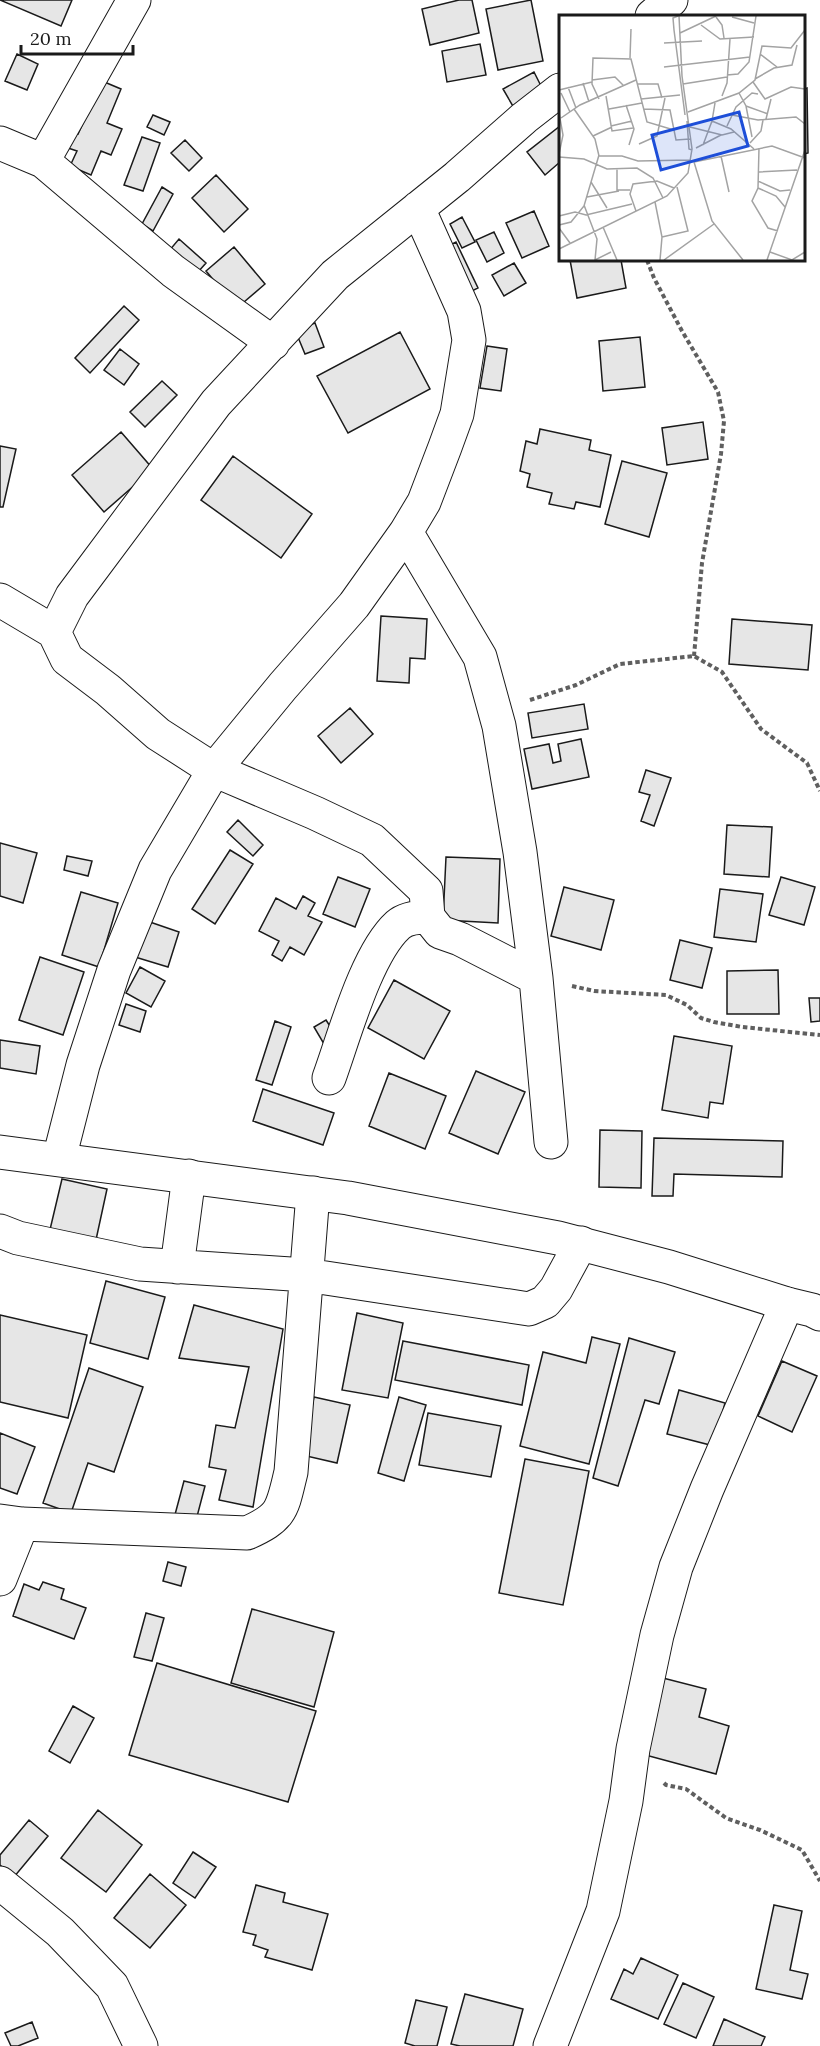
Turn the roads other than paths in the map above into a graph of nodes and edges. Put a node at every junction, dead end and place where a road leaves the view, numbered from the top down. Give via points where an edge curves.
1 (134, 0) edge
2 (671, 0) edge
3 (653, 15) edge
4 (559, 92) edge
5 (0, 143) edge
6 (43, 161) junction
7 (418, 208) junction
8 (273, 343) junction
9 (406, 532) junction
10 (0, 600) edge
11 (54, 632) junction
12 (213, 770) junction
13 (428, 917) junction
14 (536, 978) junction
15 (329, 1078) dead end
16 (551, 1142) dead end
17 (0, 1152) edge
18 (59, 1159) junction
19 (189, 1176) junction
20 (313, 1193) junction
21 (0, 1231) edge
22 (581, 1243) junction
23 (177, 1267) junction
24 (306, 1275) junction
25 (788, 1304) junction
26 (820, 1314) edge
27 (11, 1522) edge
28 (0, 1579) edge
29 (0, 1883) edge
30 (141, 2046) edge
31 (550, 2046) edge

1 - 6 street
2 - 3 street
4 - 7 street
5 - 6 street
6 - 8 street via 173,271
7 - 8 street via 334,275
7 - 9 street via 464,311 470,340 457,414 424,502
8 - 11 street via 216,404 72,596
9 - 12 street via 354,605
9 - 14 street via 480,657 500,726
10 - 11 street
11 - 12 street via 67,658 158,734
12 - 13 street via 372,840 426,891
12 - 18 street via 155,870 114,970 82,1065
13 - 14 street via 440,932
13 - 15 street via 414,917 399,924 384,942 360,989
14 - 16 street
17 - 18 street
18 - 19 street
19 - 20 street
19 - 23 street
20 - 22 street
20 - 24 street
21 - 23 street via 140,1264
22 - 24 street via 556,1289 545,1302 529,1309
22 - 25 street
23 - 24 street
24 - 27 street via 291,1472 283,1506 268,1523 247,1533
25 - 26 street
25 - 31 street via 676,1567 657,1635 603,1911
27 - 28 street
29 - 30 street via 60,1932 112,1986

